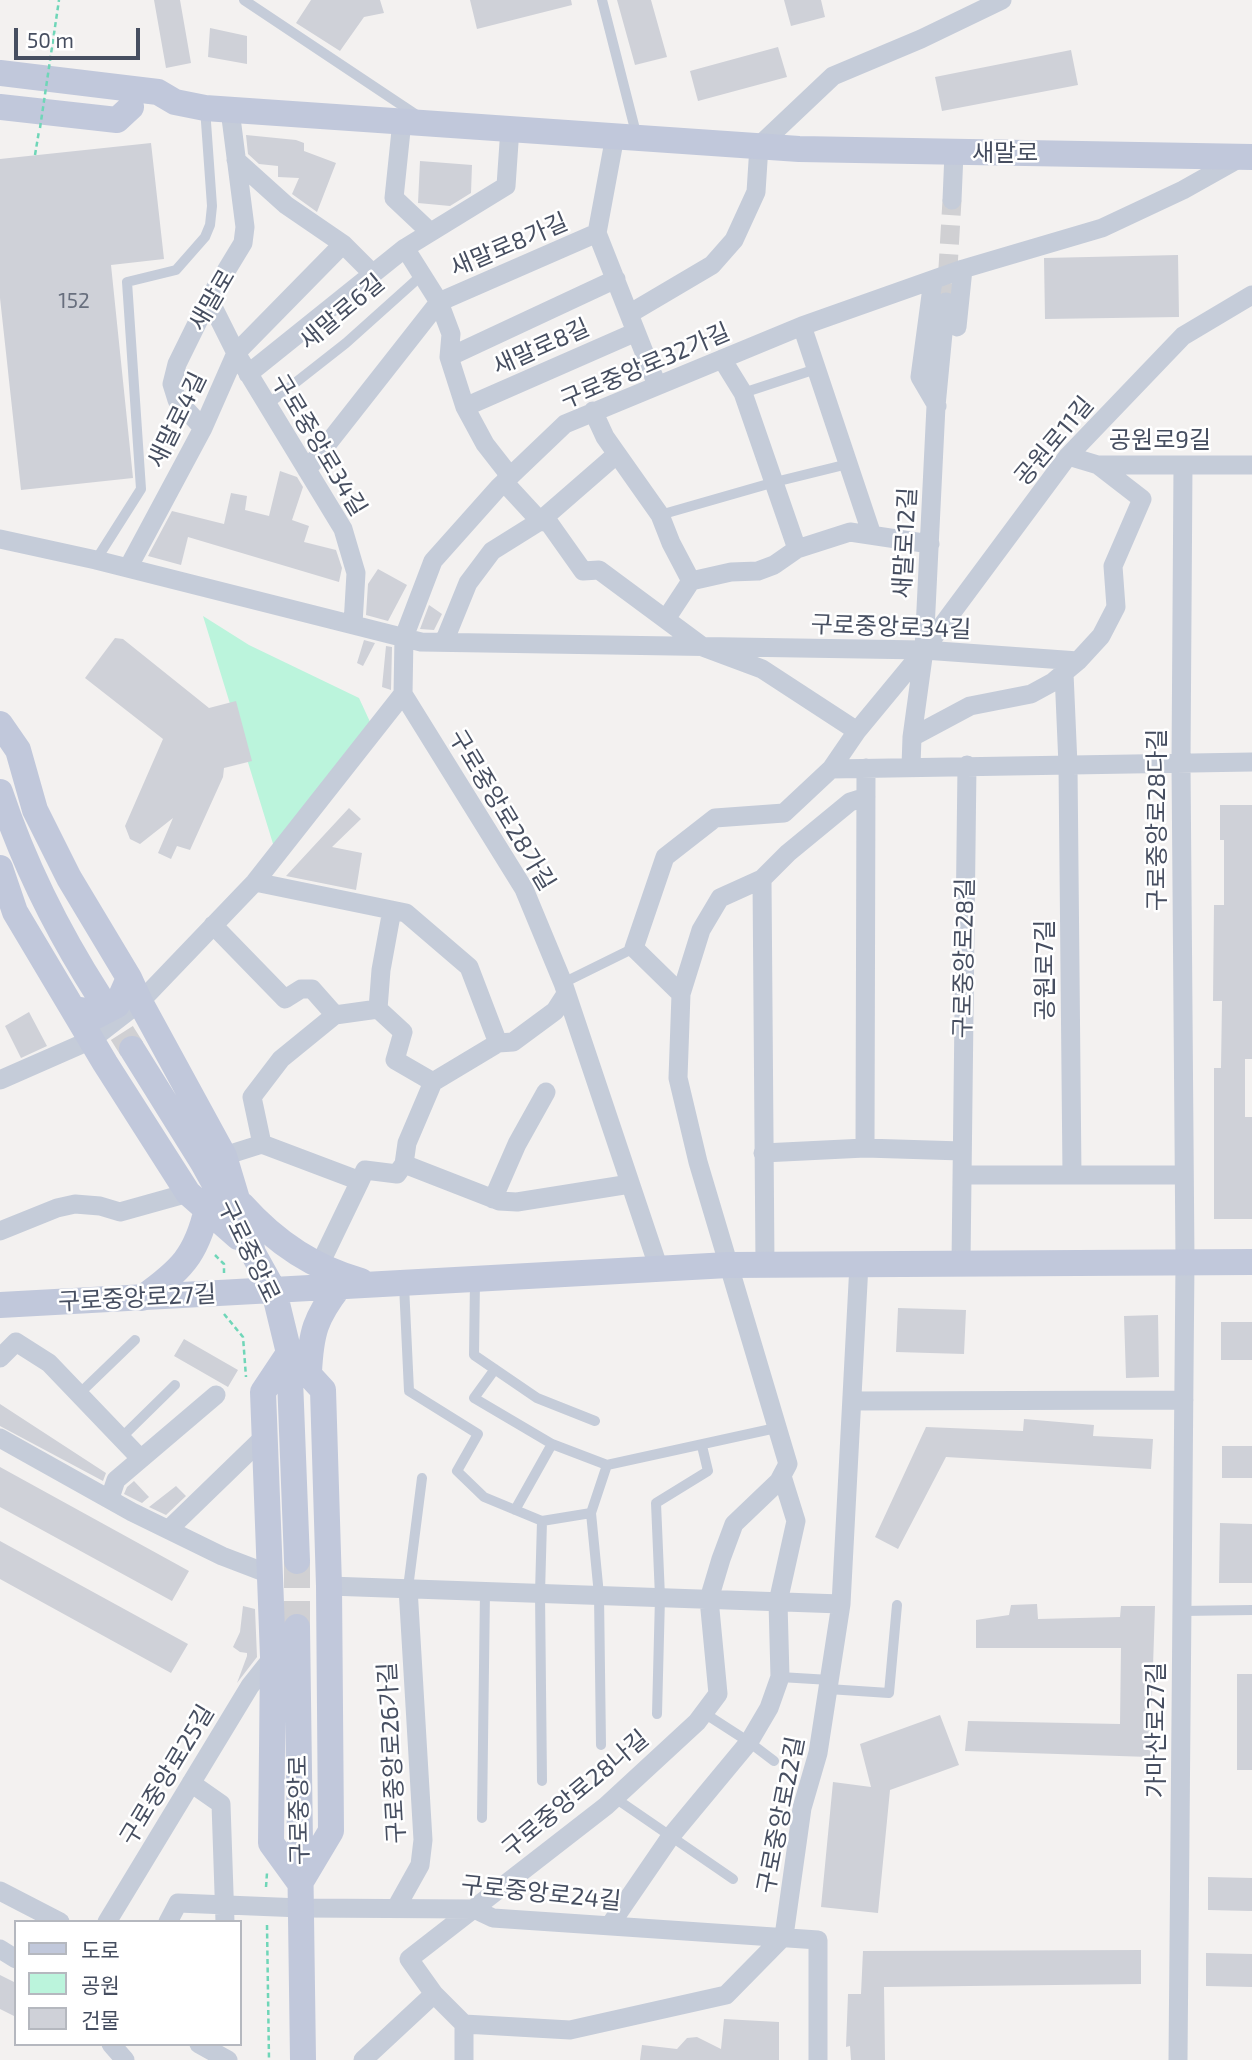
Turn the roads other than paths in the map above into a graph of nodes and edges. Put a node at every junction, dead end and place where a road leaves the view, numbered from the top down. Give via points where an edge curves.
1 (244, 0) edge
2 (603, 0) edge
3 (1002, 0) edge
4 (0, 73) edge
5 (0, 91) edge
6 (175, 102) junction
7 (0, 107) edge
8 (131, 107) junction
9 (217, 109) junction
10 (414, 122) junction
11 (510, 128) junction
12 (626, 137) junction
13 (759, 146) junction
14 (954, 153) junction
15 (1247, 157) edge
16 (236, 160) junction
17 (952, 200) tunnel mouth
18 (429, 231) junction
19 (597, 233) junction
20 (344, 244) junction
21 (405, 248) junction
22 (963, 269) junction
23 (373, 274) junction
24 (423, 274) junction
25 (615, 279) junction
26 (933, 280) junction
27 (1252, 295) edge
28 (209, 299) junction
29 (439, 302) junction
30 (946, 302) tunnel mouth
31 (633, 323) junction
32 (802, 326) junction
33 (236, 353) junction
34 (449, 357) junction
35 (722, 359) junction
36 (816, 369) junction
37 (248, 374) junction
38 (657, 385) junction
39 (743, 393) junction
40 (267, 405) junction
41 (936, 406) junction
42 (465, 407) junction
43 (593, 411) junction
44 (203, 428) junction
45 (617, 454) junction
46 (1068, 456) junction
47 (848, 464) junction
48 (1098, 464) junction
49 (1183, 465) junction
50 (1252, 465) edge
51 (307, 470) junction
52 (507, 479) junction
53 (775, 482) junction
54 (660, 515) junction
55 (540, 521) junction
56 (872, 535) junction
57 (0, 539) edge
58 (930, 544) junction
59 (797, 549) junction
60 (96, 560) junction
61 (128, 568) junction
62 (691, 581) junction
63 (666, 619) junction
64 (353, 624) junction
65 (404, 637) junction
66 (444, 642) junction
67 (703, 647) junction
68 (924, 650) junction
69 (1071, 667) junction
70 (403, 694) junction
71 (0, 724) edge
72 (857, 731) junction
73 (912, 737) junction
74 (1252, 762) edge
75 (1181, 763) junction
76 (967, 765) junction
77 (1068, 765) junction
78 (911, 766) junction
79 (866, 768) junction
80 (831, 769) junction
81 (0, 792) edge
82 (866, 797) junction
83 (0, 868) edge
84 (762, 879) junction
85 (255, 882) junction
86 (392, 910) junction
87 (8, 917) edge
88 (214, 925) junction
89 (635, 947) junction
90 (565, 989) junction
91 (134, 990) junction
92 (681, 994) junction
93 (99, 996) tunnel mouth
94 (70, 1004) junction
95 (378, 1009) junction
96 (335, 1014) junction
97 (160, 1038) junction
98 (91, 1040) junction
99 (498, 1043) junction
100 (132, 1049) tunnel mouth
101 (105, 1063) junction
102 (0, 1080) edge
103 (433, 1082) junction
104 (546, 1092) dead end
105 (262, 1144) junction
106 (865, 1148) junction
107 (962, 1151) junction
108 (763, 1153) junction
109 (224, 1156) junction
110 (404, 1164) junction
111 (962, 1175) junction
112 (1072, 1175) junction
113 (1184, 1175) junction
114 (360, 1181) junction
115 (630, 1184) junction
116 (493, 1199) junction
117 (197, 1201) junction
118 (240, 1203) junction
119 (0, 1231) edge
120 (252, 1249) junction
121 (1185, 1261) junction
122 (1252, 1262) edge
123 (961, 1263) junction
124 (765, 1264) junction
125 (859, 1264) junction
126 (729, 1265) junction
127 (319, 1266) junction
128 (659, 1269) junction
129 (475, 1279) junction
130 (404, 1283) junction
131 (373, 1284) junction
132 (339, 1287) junction
133 (274, 1291) junction
134 (142, 1298) junction
135 (0, 1305) edge
136 (135, 1340) dead end
137 (289, 1353) junction
138 (0, 1357) edge
139 (495, 1369) junction
140 (309, 1372) junction
141 (175, 1385) dead end
142 (79, 1394) junction
143 (216, 1395) dead end
144 (1184, 1400) junction
145 (852, 1401) junction
146 (595, 1421) dead end
147 (776, 1428) junction
148 (264, 1437) junction
149 (0, 1438) edge
150 (121, 1438) junction
151 (552, 1444) junction
152 (702, 1446) junction
153 (141, 1458) junction
154 (607, 1465) junction
155 (782, 1476) junction
156 (422, 1478) dead end
157 (110, 1498) junction
158 (515, 1510) junction
159 (591, 1513) junction
160 (542, 1521) junction
161 (169, 1530) junction
162 (297, 1561) tunnel mouth
163 (269, 1574) junction
164 (408, 1588) junction
165 (329, 1589) junction
166 (485, 1591) junction
167 (540, 1593) junction
168 (598, 1595) junction
169 (660, 1597) junction
170 (709, 1599) junction
171 (778, 1601) junction
172 (841, 1604) junction
173 (897, 1605) dead end
174 (1252, 1610) edge
175 (271, 1611) junction
176 (1182, 1611) junction
177 (297, 1627) tunnel mouth
178 (274, 1657) junction
179 (780, 1676) junction
180 (829, 1684) junction
181 (704, 1713) junction
182 (657, 1714) dead end
183 (749, 1742) junction
184 (601, 1745) dead end
185 (774, 1761) dead end
186 (542, 1781) dead end
187 (191, 1783) junction
188 (615, 1798) junction
189 (482, 1818) dead end
190 (671, 1836) junction
191 (733, 1879) dead end
192 (0, 1891) edge
193 (301, 1896) junction
194 (396, 1909) junction
195 (474, 1909) junction
196 (225, 1913) edge
197 (56, 1920) edge
198 (108, 1920) edge
199 (169, 1920) edge
200 (610, 1925) junction
201 (784, 1937) junction
202 (434, 1994) junction
203 (464, 2024) junction
204 (113, 2046) edge
205 (203, 2046) edge
206 (125, 2060) edge
207 (228, 2060) edge
208 (303, 2060) edge
209 (363, 2060) edge
210 (464, 2060) edge
211 (818, 2060) edge
212 (1178, 2060) edge

1 - 10 lane
2 - 12 lane
3 - 13 street via 833,76
4 - 6 street, 새말로 via 158,93
5 - 8 street, 새말로
6 - 8 street, 새말로 via 160,110
6 - 9 street, 새말로
7 - 8 street via 117,120
9 - 10 street, 새말로
9 - 16 street, 새말로
9 - 60 lane via 212,206 205,237 176,270 127,282 141,489
10 - 11 street, 새말로
10 - 18 street via 394,198
11 - 12 street, 새말로
11 - 18 street, 새말로6길 via 506,186
12 - 13 street, 새말로
12 - 19 street
13 - 14 street, 새말로
13 - 31 street via 756,191 734,240 712,265
14 - 15 street, 새말로
14 - 17 street
15 - 22 street, 구로중앙로32가길 via 1102,228
16 - 20 street via 286,205
16 - 28 street, 새말로 via 243,243
18 - 21 street, 새말로6길
19 - 25 street
19 - 29 street, 새말로8가길
20 - 23 street
20 - 33 street, 새말로4길
21 - 23 street, 새말로6길
21 - 24 street, 새말로6길
22 - 26 street, 구로중앙로32가길
22 - 41 street, 새말로12길 via 951,381
23 - 37 street, 새말로6길
24 - 29 street
24 - 40 lane, 새말로6길
25 - 31 street
25 - 34 street, 새말로8길
26 - 32 street, 구로중앙로32가길
26 - 41 street, 새말로12길 via 920,377
27 - 46 street, 공원로11길 via 1183,337
28 - 33 street, 구로중앙로34길
28 - 44 street, 새말로 via 172,384 177,400
29 - 34 street, 새말로8가길 via 451,334
29 - 51 street, 새말로8가길
30 - 41 street, 새말로12길
31 - 38 street
31 - 42 street, 새말로8길
32 - 35 street, 구로중앙로32가길
32 - 36 street
33 - 37 street, 구로중앙로34길
33 - 44 street, 새말로4길
34 - 42 street, 새말로8가길
35 - 38 street, 구로중앙로32가길
35 - 39 street
36 - 39 lane
36 - 47 street
37 - 40 street, 구로중앙로34길
38 - 43 street, 구로중앙로32가길
39 - 53 street
40 - 51 street, 구로중앙로34길
41 - 58 street, 새말로12길
42 - 52 street, 새말로8가길
43 - 45 street
43 - 52 street, 구로중앙로32가길 via 565,424
44 - 61 street, 새말로4길
45 - 54 street
45 - 55 street
46 - 48 street, 공원로9길
46 - 68 street, 공원로11길
47 - 53 lane
47 - 56 street
48 - 49 street, 공원로9길
48 - 69 street via 1142,499 1113,566 1116,607 1101,636
49 - 50 street, 공원로9길
49 - 75 street, 구로중앙로28다길
51 - 64 street, 구로중앙로34길 via 343,529 356,573
52 - 55 street, 구로중앙로34길
52 - 65 street, 구로중앙로32가길 via 433,561
53 - 54 lane
53 - 59 street
54 - 62 street
55 - 63 street, 구로중앙로34길 via 549,523 583,571 599,570
55 - 66 street via 492,551 468,583
56 - 58 street
56 - 59 street via 850,532
57 - 60 street, 구로중앙로34길
58 - 68 street, 새말로12길
59 - 62 street via 758,571
60 - 61 street, 구로중앙로34길
61 - 64 street, 구로중앙로34길
62 - 63 street
63 - 67 street, 구로중앙로34길
64 - 65 street, 구로중앙로34길
65 - 66 street, 구로중앙로34길
65 - 70 street, 구로중앙로32가길
66 - 67 street, 구로중앙로34길
67 - 68 street, 구로중앙로34길
67 - 72 street, 구로중앙로34길 via 762,669
68 - 69 street, 구로중앙로34길
68 - 72 street
68 - 73 street, 새말로12길
69 - 73 street via 1031,694 970,706
69 - 77 street, 공원로7길
70 - 85 street
70 - 90 street, 구로중앙로28가길 via 524,889
71 - 91 street via 18,750 35,810 69,878
72 - 80 street
73 - 78 street, 새말로12길
74 - 75 street
75 - 77 street
75 - 113 street, 구로중앙로28다길
76 - 77 street
76 - 78 street
76 - 107 street, 구로중앙로28길
77 - 112 street, 공원로7길
78 - 79 street
79 - 80 street
79 - 82 street
80 - 89 street via 784,813 715,818 665,857
81 - 93 street via 12,830 63,939
82 - 84 street via 850,802
82 - 106 street
83 - 87 street
84 - 92 street via 720,898 701,930
84 - 108 street
85 - 86 street
85 - 88 street
86 - 95 street
86 - 99 street via 406,913 469,967
87 - 94 street
88 - 91 street
88 - 96 street via 285,999 301,989 312,989
89 - 90 lane
89 - 92 street
90 - 99 street via 555,1011 513,1042
90 - 115 street, 구로중앙로28가길
91 - 94 street via 94,1017
91 - 97 street
91 - 98 street
92 - 126 street via 678,1078
94 - 98 street
95 - 96 street
95 - 103 street via 403,1032 395,1060
96 - 105 street via 281,1059 252,1097
97 - 101 street via 149,1030 133,1030 117,1040
97 - 109 street
98 - 101 street
98 - 102 street
99 - 103 street
100 - 120 street, 구로중앙로
101 - 117 street
103 - 110 street via 407,1143
104 - 116 street
105 - 109 street
105 - 114 street
106 - 107 street
106 - 108 street
107 - 111 street, 구로중앙로28길
108 - 124 street
109 - 118 street
110 - 114 street via 397,1174 365,1170
110 - 116 street
111 - 112 street
111 - 123 street, 구로중앙로28길
112 - 113 street
113 - 121 street, 구로중앙로28다길
114 - 127 street
115 - 116 street via 517,1202
115 - 128 street, 구로중앙로28가길
117 - 119 street via 120,1212 100,1206 66,1206
117 - 120 street
117 - 134 street via 199,1237 191,1255
118 - 120 street
118 - 127 street via 286,1247
120 - 133 street, 구로중앙로
121 - 122 street
121 - 123 street
121 - 144 street, 가마산로27길
123 - 125 street
124 - 125 street
124 - 126 street
125 - 145 street, 구로중앙로22길
126 - 128 street
126 - 147 street
127 - 131 street
128 - 129 street
129 - 130 street
129 - 139 lane via 474,1354
130 - 131 street
130 - 158 lane via 409,1391 478,1434 457,1471 484,1497
131 - 132 street
132 - 133 street
132 - 140 street via 322,1309 311,1339
133 - 134 street, 구로중앙로27길
133 - 137 street, 구로중앙로
134 - 135 street, 구로중앙로27길
136 - 142 lane
137 - 140 street
137 - 148 street via 263,1392
137 - 162 street, 구로중앙로
138 - 142 street via 16,1342 50,1363
139 - 146 lane via 537,1398
139 - 151 lane via 474,1398
140 - 165 street via 323,1390
141 - 150 lane
142 - 150 street
143 - 153 street
144 - 145 street
144 - 176 street, 가마산로27길
145 - 172 street, 구로중앙로22길
147 - 152 lane
147 - 155 street via 788,1464
148 - 161 street
148 - 163 street
149 - 157 street
150 - 153 street
151 - 154 lane
151 - 158 lane
152 - 154 lane
152 - 169 lane via 708,1471 656,1503
153 - 157 street via 116,1480
154 - 159 lane
155 - 170 street, 구로중앙로28나길 via 734,1524
155 - 171 street via 796,1521
156 - 164 lane, 구로중앙로26가길
157 - 161 street
158 - 160 lane
159 - 160 lane
159 - 168 lane
160 - 167 lane
161 - 163 street
163 - 165 street
163 - 175 street
164 - 165 street
164 - 166 street
164 - 194 street, 구로중앙로26가길 via 424,1840 419,1865
165 - 175 street
165 - 193 street via 331,1830
166 - 167 street
166 - 189 lane
167 - 168 street
167 - 186 lane
168 - 169 street
168 - 184 lane
169 - 170 street
169 - 182 lane
170 - 171 street
170 - 181 street, 구로중앙로28나길 via 718,1694
171 - 172 street
171 - 179 street
172 - 180 street, 구로중앙로22길
173 - 180 lane via 889,1693
174 - 176 lane
175 - 178 street
176 - 212 street, 가마산로27길
177 - 193 street, 구로중앙로
178 - 187 street, 구로중앙로25길 via 250,1686
178 - 193 street via 271,1843
179 - 180 lane
179 - 183 street via 769,1708
180 - 201 street, 구로중앙로22길 via 818,1753 802,1808
181 - 183 lane
181 - 188 street, 구로중앙로28나길
183 - 185 lane
183 - 190 street
187 - 196 street via 221,1804
187 - 198 street, 구로중앙로25길
188 - 190 lane
188 - 195 street, 구로중앙로28나길
190 - 191 lane
190 - 200 street
192 - 197 street
193 - 194 street, 구로중앙로24길
193 - 196 street
193 - 208 street, 구로중앙로
194 - 195 street, 구로중앙로24길
195 - 200 street, 구로중앙로24길 via 494,1918
195 - 202 street via 409,1959
196 - 199 street via 178,1903
200 - 201 street, 구로중앙로24길
201 - 203 street via 726,1995 570,2030
201 - 211 street, 구로중앙로24길 via 818,1940
202 - 203 street
202 - 209 street
203 - 210 street
204 - 206 street
205 - 207 street

